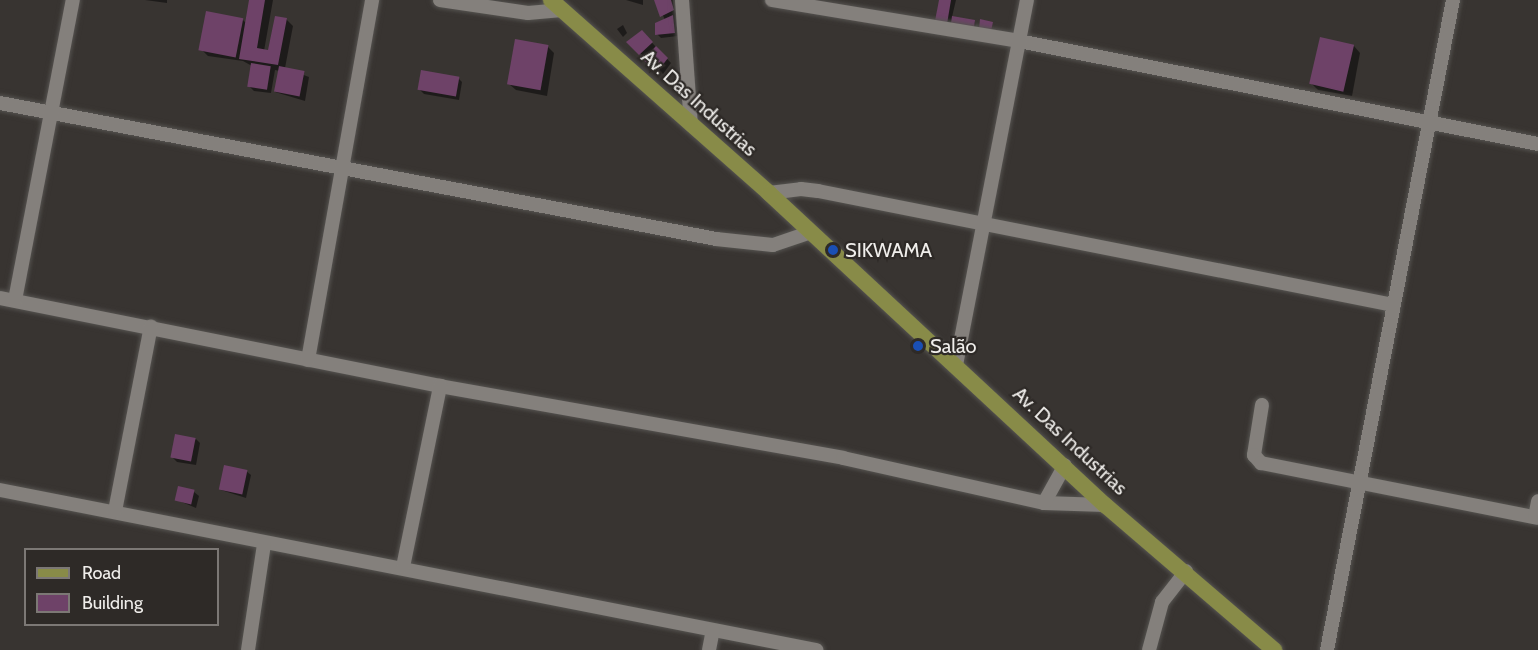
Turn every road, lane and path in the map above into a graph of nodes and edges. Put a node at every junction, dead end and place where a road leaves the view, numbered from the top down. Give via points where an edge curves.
1 (73, 0) edge
2 (372, 0) edge
3 (440, 0) edge
4 (682, 0) edge
5 (772, 0) edge
6 (1027, 0) edge
7 (1453, 0) edge
8 (556, 5) edge
9 (1018, 42) junction
10 (0, 103) edge
11 (53, 113) junction
12 (1429, 124) junction
13 (691, 125) junction
14 (1538, 144) edge
15 (345, 169) junction
16 (769, 193) junction
17 (982, 223) junction
18 (814, 236) junction
19 (0, 298) edge
20 (15, 300) junction
21 (1394, 304) junction
22 (151, 326) junction
23 (308, 360) junction
24 (956, 365) junction
25 (440, 386) junction
26 (1263, 405) dead end
27 (1065, 465) junction
28 (1360, 480) junction
29 (0, 490) edge
30 (1538, 501) edge
31 (1044, 503) junction
32 (1105, 505) junction
33 (116, 511) junction
34 (1536, 518) edge
35 (264, 544) junction
36 (403, 567) junction
37 (1186, 571) junction
38 (712, 630) junction
39 (248, 650) edge
40 (709, 650) edge
41 (816, 650) edge
42 (1149, 650) edge
43 (1274, 650) edge
44 (1327, 650) edge

1 - 11 street
2 - 15 street
3 - 8 street via 528,13
4 - 13 street
5 - 9 street
6 - 9 street
7 - 12 street
8 - 13 main road, Av. Das Industrias
9 - 12 street
9 - 17 street
10 - 11 street
11 - 15 street
11 - 20 street
12 - 14 street
12 - 21 street
13 - 16 main road, Av. Das Industrias
15 - 18 street via 717,239 773,245
15 - 23 street
16 - 17 street via 818,191
16 - 18 main road, Av. Das Industrias
17 - 21 street
17 - 24 street
18 - 24 main road, Av. Das Industrias
19 - 20 street
20 - 22 street
21 - 28 street
22 - 23 street
22 - 33 street
23 - 25 street
24 - 27 main road, Av. Das Industrias
25 - 31 street via 843,458
25 - 36 street
26 - 28 street via 1256,460
27 - 31 street
27 - 32 main road, Av. Das Industrias
28 - 34 street
28 - 44 street
29 - 33 street
30 - 34 street
31 - 32 street
32 - 37 main road, Av. Das Industrias
33 - 35 street
35 - 36 street
35 - 39 street
36 - 38 street
37 - 42 street via 1162,602
37 - 43 main road, Av. Das Industrias
38 - 40 street
38 - 41 street

